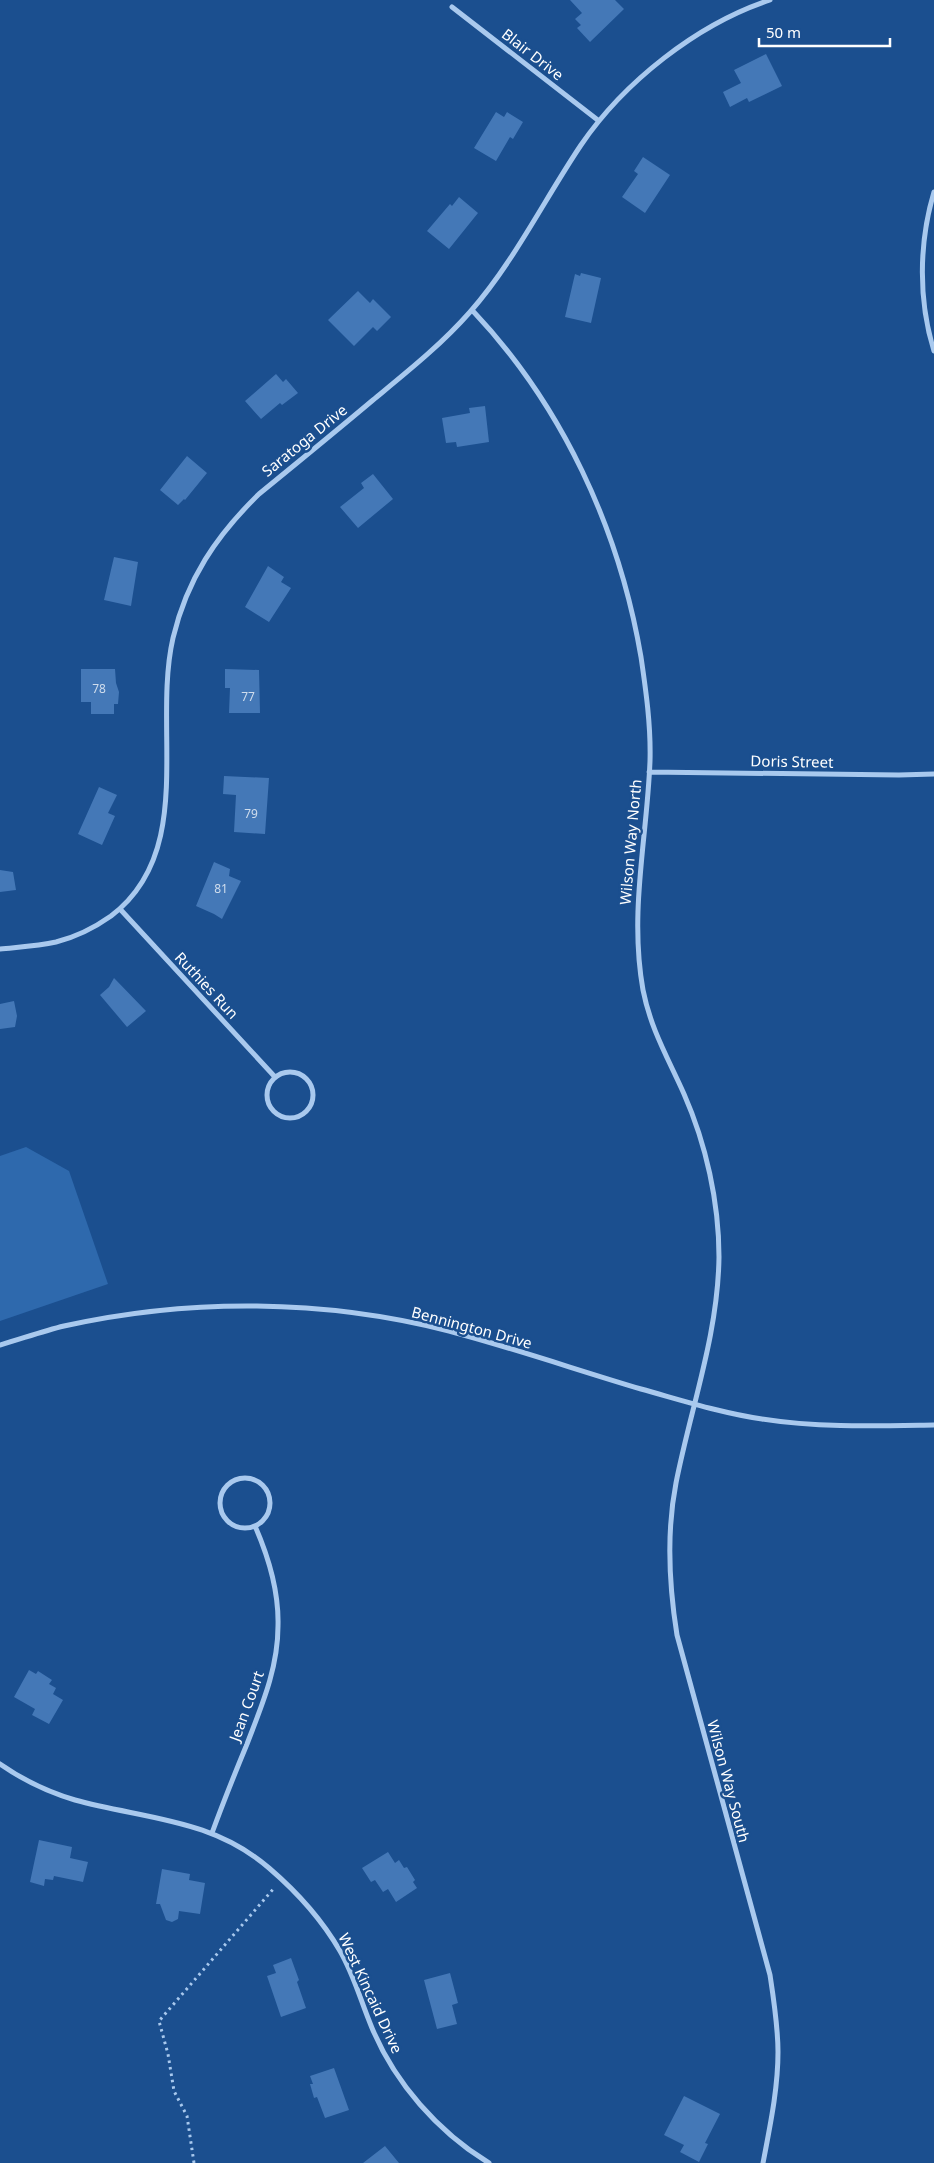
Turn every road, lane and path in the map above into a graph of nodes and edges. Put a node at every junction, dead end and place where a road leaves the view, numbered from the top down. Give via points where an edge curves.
1 (770, 0) edge
2 (452, 7) dead end
3 (599, 121) junction
4 (934, 192) edge
5 (472, 310) junction
6 (934, 351) edge
7 (649, 772) junction
8 (934, 774) edge
9 (120, 909) junction
10 (0, 949) edge
11 (275, 1077) junction
12 (0, 1345) edge
13 (695, 1404) junction
14 (934, 1424) edge
15 (255, 1526) junction
16 (0, 1764) edge
17 (212, 1833) junction
18 (282, 1878) junction
19 (194, 2163) edge
20 (489, 2163) edge
21 (763, 2163) edge

1 - 3 street, Saratoga Drive via 727,18 691,39 645,74
2 - 3 street, Blair Drive
3 - 5 street, Saratoga Drive via 581,144 499,275
4 - 6 street via 924,241 923,272 925,308
5 - 7 street, Wilson Way North via 529,380 554,419 601,514 621,569 636,626 645,684
5 - 9 street, Saratoga Drive via 426,356 259,494 233,519 211,548 181,609 173,640 164,825 158,850 136,891
7 - 8 street, Doris Street
7 - 13 street, Wilson Way North via 636,913 638,953 653,1026 697,1127 709,1169 717,1228 718,1289 714,1323
9 - 10 street, Saratoga Drive via 99,925 56,942
9 - 11 street, Ruthies Run
11 - 11 street via 268,1090 267,1100 271,1109 290,1119 304,1114 313,1100 308,1080 289,1072
12 - 13 street, Bennington Drive via 63,1327 172,1309 240,1306 309,1309 363,1315 448,1331
13 - 14 street, Bennington Drive via 760,1419 807,1424
13 - 21 street, Wilson Way South via 670,1525 672,1601 683,1660 770,1975 776,2011 778,2053 775,2089
15 - 15 street via 269,1512 268,1491 256,1480 237,1479 222,1493 221,1512 228,1522 240,1528
15 - 17 street, Jean Court via 271,1566 277,1596 275,1660 268,1690
16 - 17 street, West Kincaid Drive via 44,1789 75,1800 188,1824
17 - 18 street, West Kincaid Drive via 240,1847
18 - 19 path via 159,2021 174,2091 187,2116
18 - 20 street, West Kincaid Drive via 320,1920 340,1952 372,2029 406,2087 448,2134

